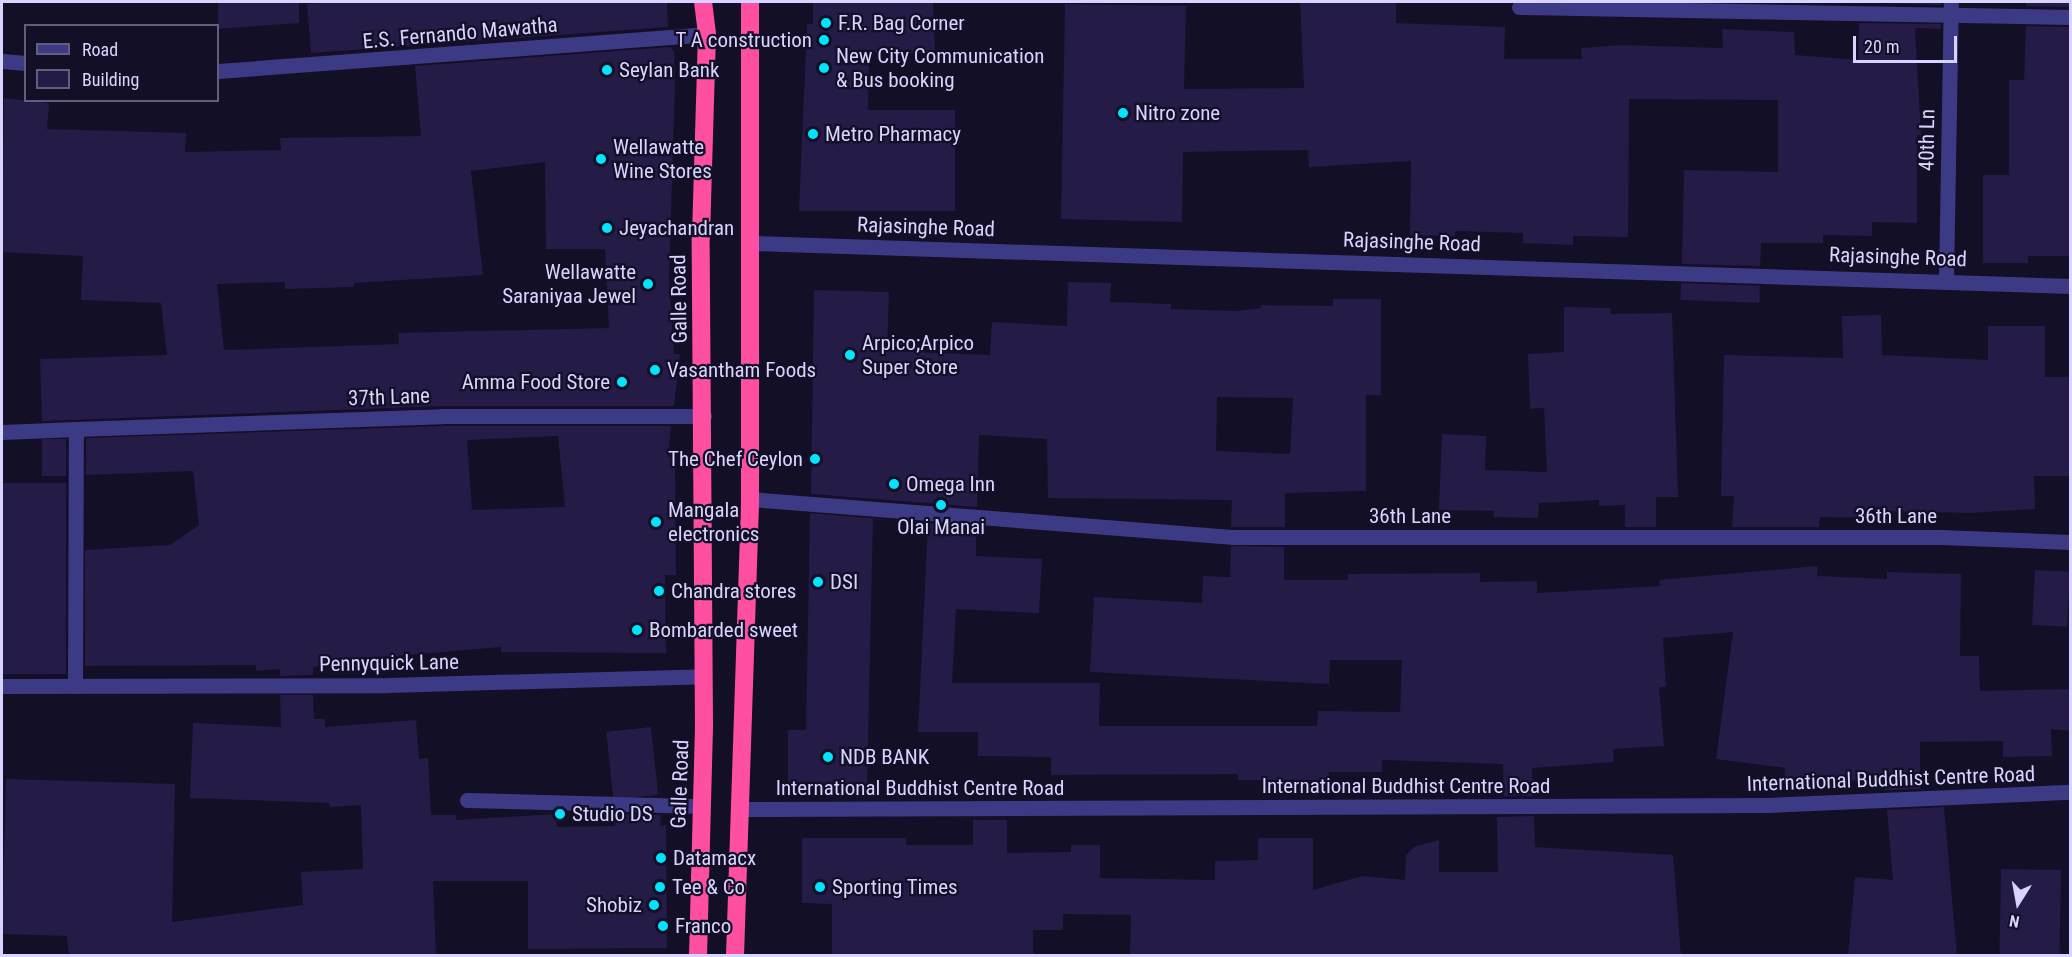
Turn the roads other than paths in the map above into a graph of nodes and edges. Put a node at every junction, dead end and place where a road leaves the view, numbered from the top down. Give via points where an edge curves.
1 (704, 2) edge
2 (750, 2) edge
3 (1519, 7) dead end
4 (1951, 8) edge
5 (2070, 17) edge
6 (707, 34) junction
7 (2, 61) edge
8 (24, 63) edge
9 (219, 71) edge
10 (752, 243) junction
11 (1946, 279) junction
12 (2070, 286) edge
13 (704, 416) junction
14 (76, 429) junction
15 (2, 432) edge
16 (750, 499) junction
17 (2070, 542) edge
18 (704, 676) junction
19 (2, 686) edge
20 (75, 686) junction
21 (2070, 792) edge
22 (467, 800) dead end
23 (701, 806) junction
24 (741, 809) junction
25 (698, 956) edge
26 (735, 956) edge

1 - 6 highway, Galle Road
2 - 10 highway
3 - 4 street
4 - 5 street
4 - 11 street, 40th Ln
6 - 9 street, E.S. Fernando Mawatha
6 - 13 highway, Galle Road via 701,236
7 - 8 street
10 - 11 street, Rajasinghe Road
10 - 16 highway
11 - 12 street, Rajasinghe Road
13 - 14 street, 37th Lane via 442,416
13 - 18 highway, Galle Road
14 - 15 street, 37th Lane
14 - 20 street
16 - 17 street, 36th Lane via 1235,537 1940,537
16 - 24 highway
18 - 20 street, Pennyquick Lane via 388,685
18 - 23 highway, Galle Road
19 - 20 street
21 - 24 street, International Buddhist Centre Road via 1768,805
22 - 23 street
23 - 25 highway, Galle Road
24 - 26 highway

